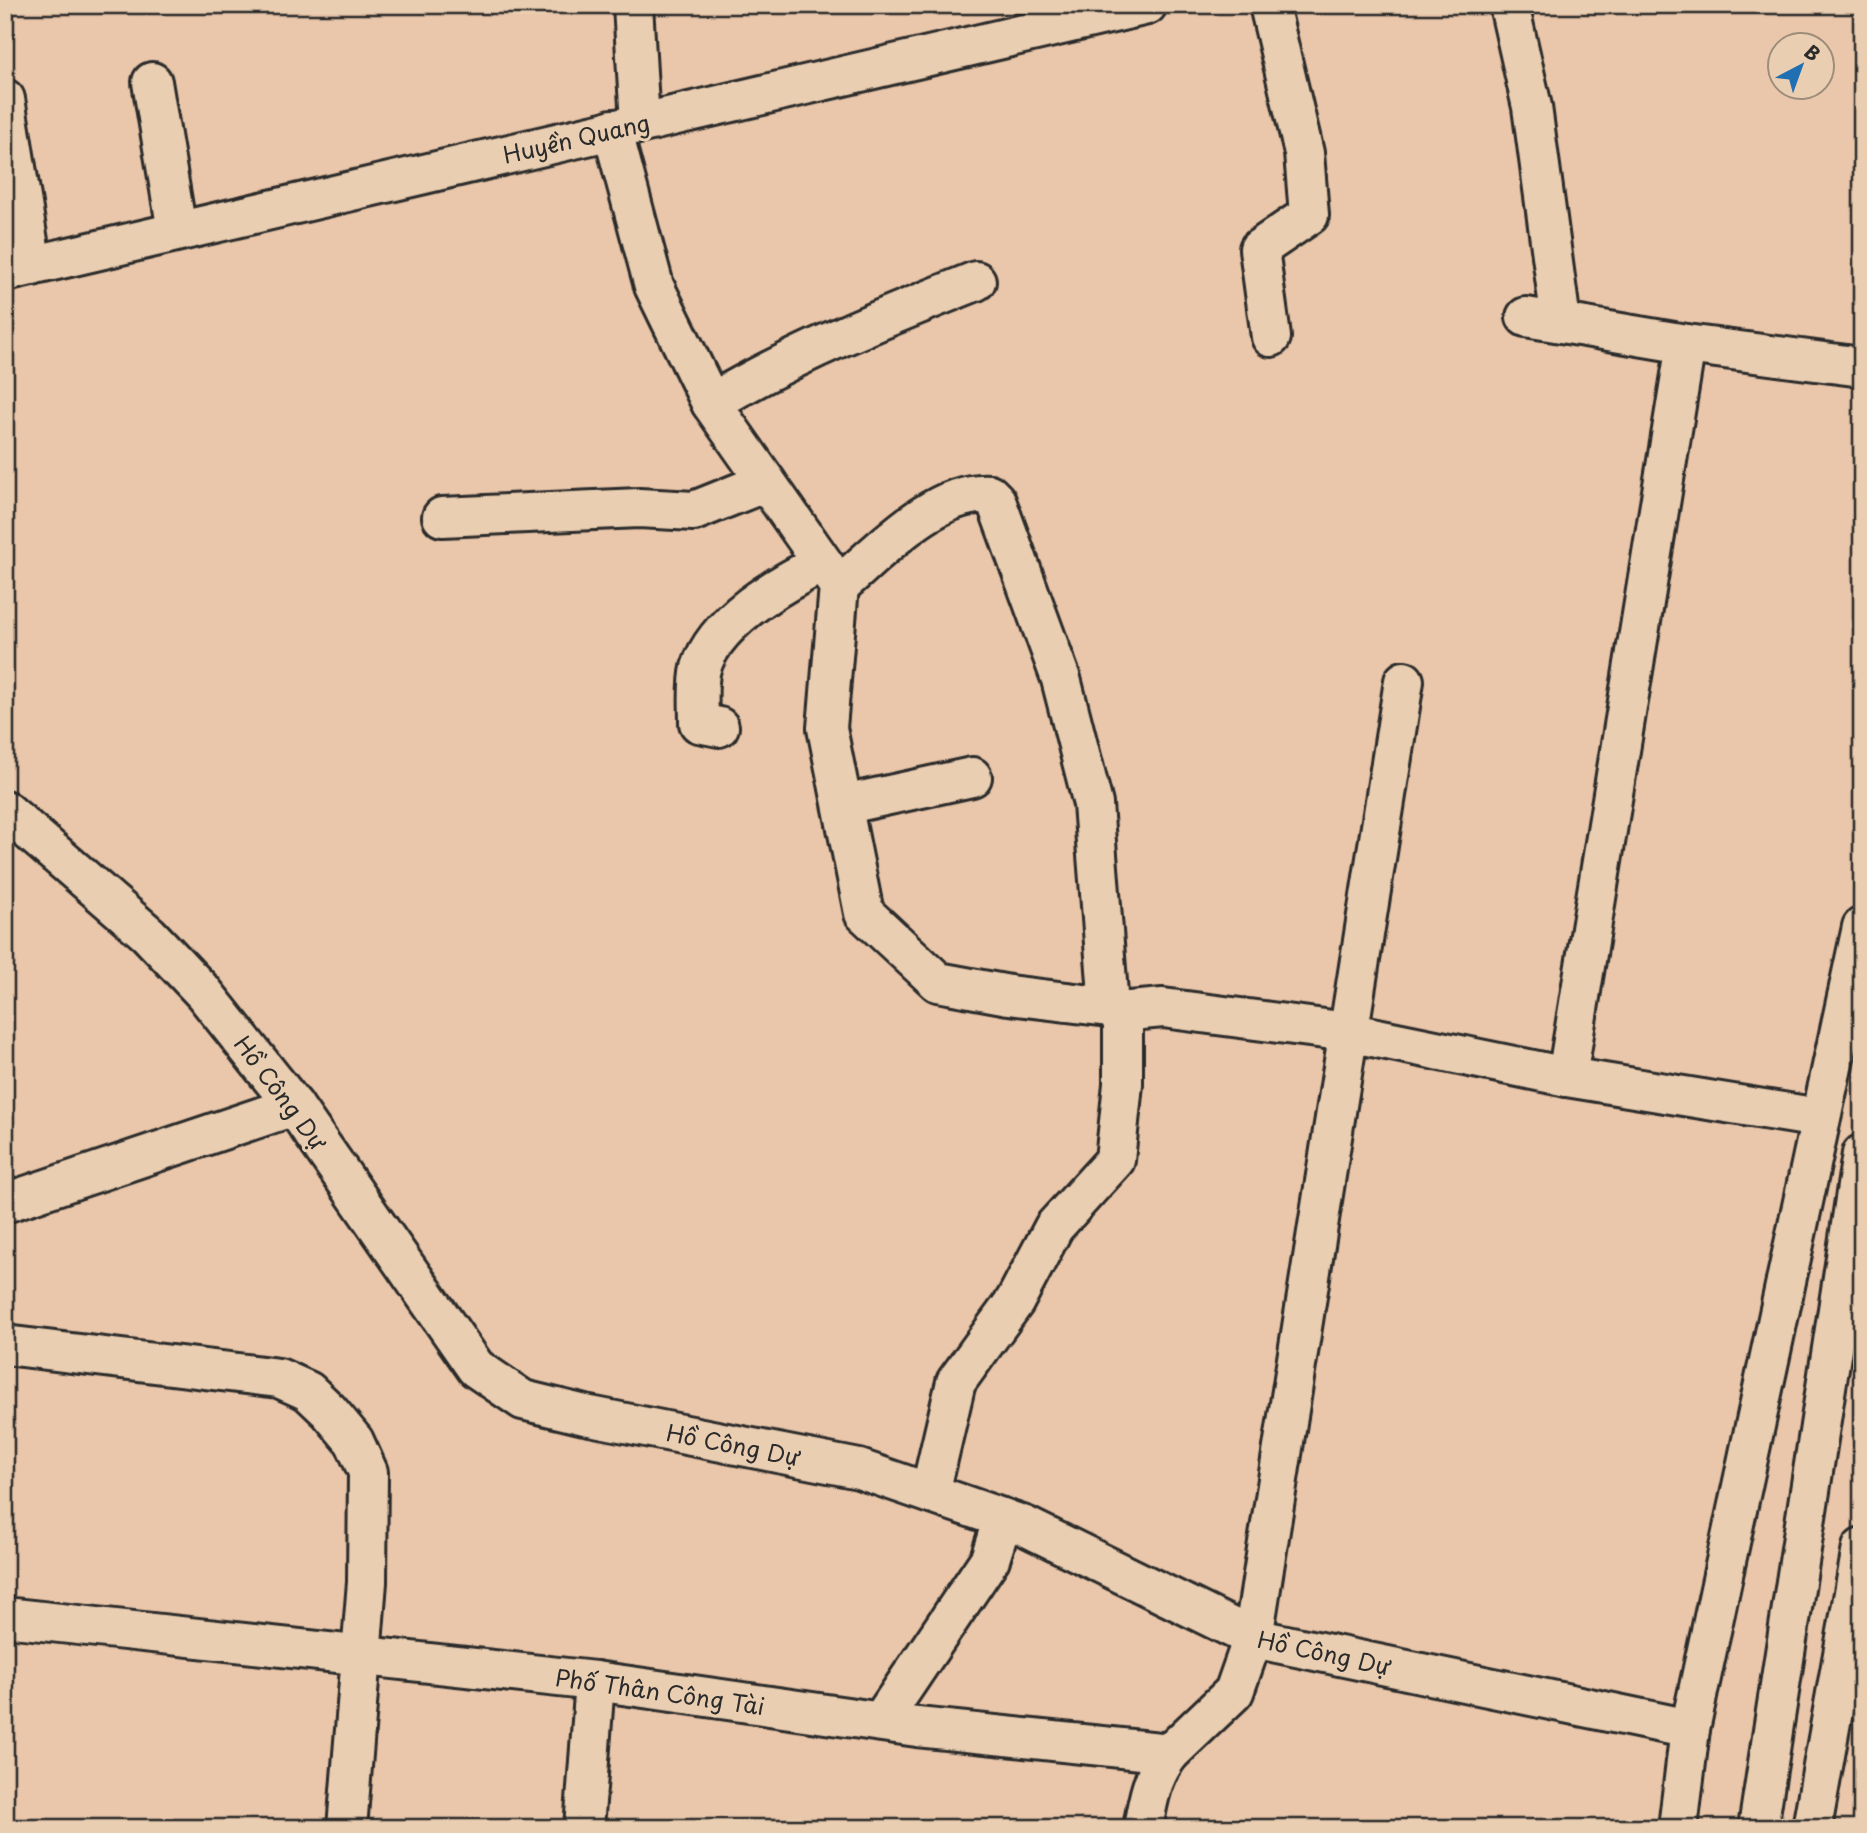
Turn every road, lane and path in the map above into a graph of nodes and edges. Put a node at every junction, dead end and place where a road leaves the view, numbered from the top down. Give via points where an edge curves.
1 (633, 5) edge
2 (1147, 5) edge
3 (1269, 5) edge
4 (1509, 5) edge
5 (1101, 10) edge
6 (152, 82) dead end
7 (5, 99) edge
8 (626, 126) junction
9 (177, 231) junction
10 (19, 269) edge
11 (976, 281) dead end
12 (1271, 337) dead end
13 (1686, 344) junction
14 (1862, 368) edge
15 (711, 403) junction
16 (766, 482) junction
17 (442, 517) dead end
18 (831, 575) junction
19 (1404, 681) dead end
20 (719, 727) dead end
21 (972, 777) dead end
22 (843, 805) junction
23 (5, 810) edge
24 (1862, 927) edge
25 (1114, 1010) junction
26 (1348, 1032) junction
27 (1567, 1077) junction
28 (294, 1106) junction
29 (1819, 1118) junction
30 (1862, 1154) edge
31 (5, 1203) edge
32 (5, 1345) edge
33 (930, 1493) junction
34 (1003, 1518) junction
35 (1862, 1548) edge
36 (5, 1617) edge
37 (1253, 1638) junction
38 (362, 1655) junction
39 (1862, 1672) edge
40 (595, 1681) junction
41 (881, 1721) junction
42 (1690, 1729) junction
43 (1170, 1753) junction
44 (347, 1828) edge
45 (583, 1828) edge
46 (1143, 1828) edge
47 (1678, 1828) edge
48 (1758, 1828) edge
49 (1812, 1828) edge
50 (1833, 1828) edge

1 - 8 street
2 - 5 street, Huyền Quang
3 - 12 street via 1304,153 1309,215 1259,249
4 - 13 street via 1532,107 1543,319
5 - 8 street, Huyền Quang
6 - 9 street
7 - 10 street
8 - 9 street, Huyền Quang
8 - 15 street via 654,286
9 - 10 street, Huyền Quang
11 - 15 street via 789,359
13 - 14 street
13 - 27 street
15 - 16 street
16 - 17 street via 694,511 639,508
16 - 18 street
18 - 20 street via 776,586 720,635 701,668 699,723
18 - 22 street via 827,728
18 - 25 street via 944,503 977,493 989,494 996,501 1061,679 1093,804
19 - 26 street
21 - 22 street
22 - 25 street via 864,913 939,982
23 - 28 street, Hồ Công Dự via 148,934 204,993
24 - 29 street
25 - 26 street via 1163,1008
25 - 33 street via 1123,1025 1115,1160 1054,1227 1015,1301 956,1382
26 - 27 street
26 - 37 street
27 - 29 street
28 - 31 street
28 - 33 street, Hồ Công Dự via 476,1368 523,1400 859,1469
29 - 42 street
30 - 48 street
32 - 38 street via 279,1378 308,1391 354,1441 368,1472
33 - 34 street, Hồ Công Dự
34 - 37 street, Hồ Công Dự
34 - 41 street via 990,1559
35 - 49 street
36 - 38 street, Phố Thân Công Tài
37 - 42 street, Hồ Công Dự
37 - 43 street via 1234,1692
38 - 40 street, Phố Thân Công Tài
38 - 44 street
39 - 50 street
40 - 41 street, Phố Thân Công Tài
40 - 45 street
41 - 43 street, Phố Thân Công Tài
42 - 47 street
43 - 46 street via 1148,1794

